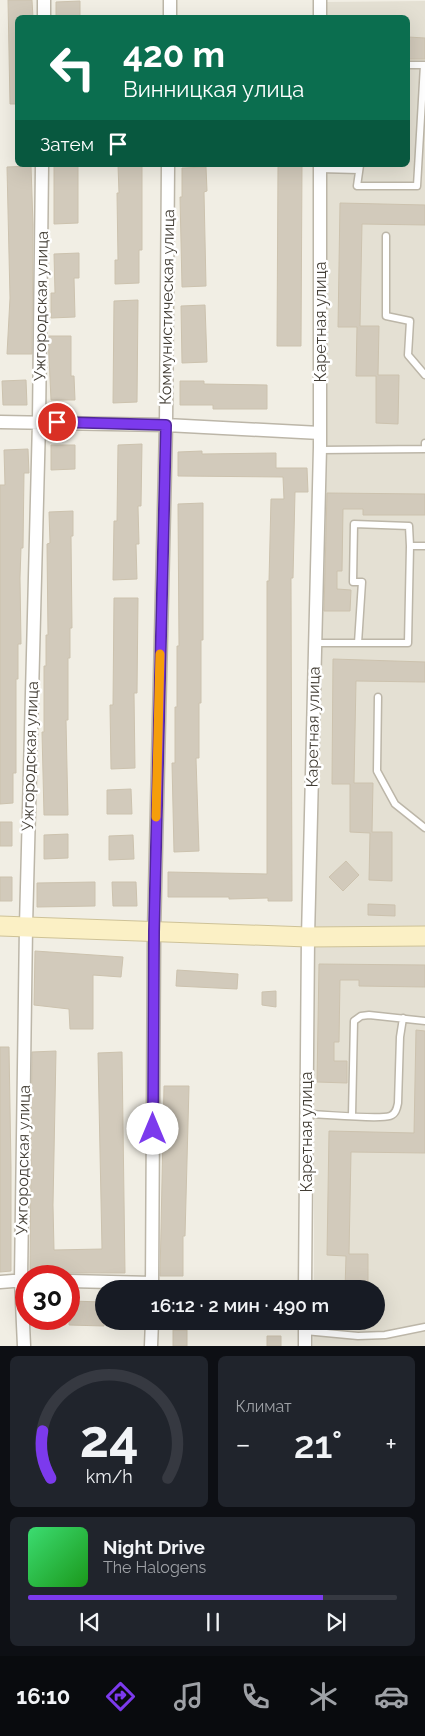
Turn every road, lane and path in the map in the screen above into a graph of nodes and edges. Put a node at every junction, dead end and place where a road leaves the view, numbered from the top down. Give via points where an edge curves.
1 (44, 0) edge
2 (170, 0) edge
3 (320, 0) edge
4 (44, 15) edge
5 (170, 15) edge
6 (320, 15) edge
7 (410, 65) edge
8 (424, 92) edge
9 (42, 167) edge
10 (168, 167) edge
11 (320, 167) edge
12 (360, 168) edge
13 (386, 236) dead end
14 (425, 374) edge
15 (0, 422) edge
16 (39, 422) junction
17 (166, 425) junction
18 (320, 433) junction
19 (425, 444) edge
20 (320, 450) junction
21 (410, 546) junction
22 (425, 546) edge
23 (315, 643) junction
24 (358, 643) junction
25 (378, 697) dead end
26 (425, 828) edge
27 (0, 926) edge
28 (26, 926) junction
29 (154, 932) junction
30 (425, 936) edge
31 (308, 937) junction
32 (404, 1018) junction
33 (425, 1021) edge
34 (306, 1114) junction
35 (352, 1116) junction
36 (24, 1265) edge
37 (152, 1280) edge
38 (305, 1280) edge
39 (15, 1281) edge
40 (0, 1282) edge
41 (80, 1282) edge
42 (95, 1283) edge
43 (425, 1327) edge
44 (24, 1330) edge
45 (152, 1330) edge
46 (305, 1330) edge
47 (326, 1330) edge
48 (24, 1346) edge
49 (151, 1346) edge
50 (305, 1346) edge

1 - 4 street
2 - 5 street
3 - 6 street
7 - 8 lane via 424,65
8 - 12 lane via 417,186 357,186
9 - 16 street, Ужгородская улица
10 - 17 street, Коммунистическая улица
11 - 12 lane
11 - 18 street, Каретная улица
13 - 14 lane via 386,316 410,321 408,355
15 - 16 street
16 - 17 street
16 - 28 street, Ужгородская улица
17 - 18 street
17 - 29 street, Коммунистическая улица
18 - 20 street, Каретная улица
19 - 20 lane via 425,449
20 - 23 street, Каретная улица
21 - 22 lane
21 - 24 lane via 408,643
21 - 24 lane via 410,526 354,524 353,582 362,582
23 - 24 lane
23 - 31 street, Каретная улица
25 - 26 lane via 377,771 395,804
27 - 28 main road
28 - 29 main road
28 - 36 street, Ужгородская улица
29 - 31 main road
29 - 37 street, Коммунистическая улица
30 - 31 main road
31 - 34 street, Каретная улица
32 - 33 lane
32 - 35 lane via 400,1037 397,1109 391,1116
32 - 35 lane via 369,1015 354,1021
34 - 35 lane
34 - 38 street, Каретная улица
39 - 40 street
41 - 42 street
43 - 47 lane via 385,1335 358,1336
44 - 48 street, Ужгородская улица
45 - 49 street
46 - 50 street

